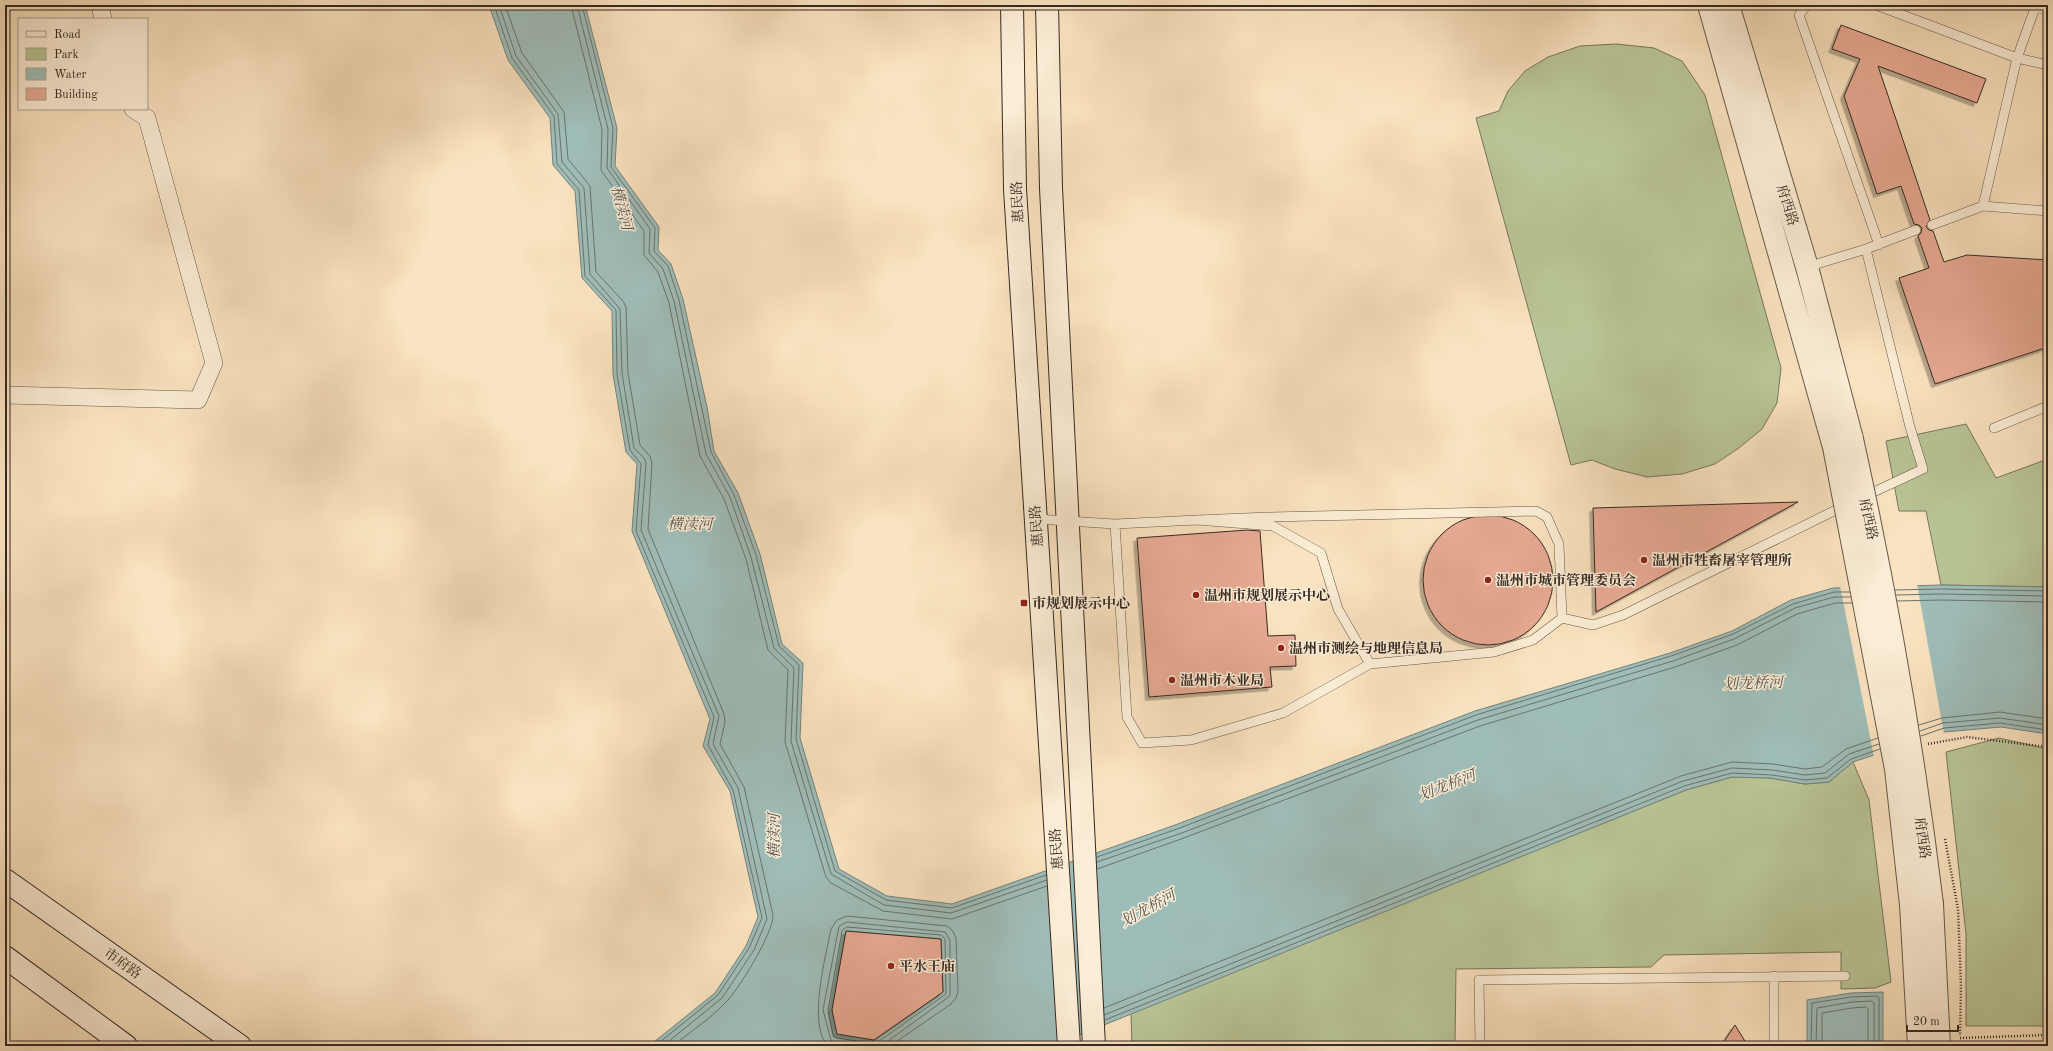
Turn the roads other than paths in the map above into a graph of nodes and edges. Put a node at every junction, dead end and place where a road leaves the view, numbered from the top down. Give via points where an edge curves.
1 (100, 5) edge
2 (1012, 5) edge
3 (1047, 5) edge
4 (1709, 5) edge
5 (1728, 5) edge
6 (1807, 5) edge
7 (1876, 5) edge
8 (2035, 6) edge
9 (2048, 10) edge
10 (103, 18) edge
11 (2017, 58) junction
12 (2048, 65) edge
13 (135, 110) edge
14 (1982, 206) junction
15 (2048, 211) edge
16 (1932, 225) dead end
17 (1916, 230) dead end
18 (1879, 245) junction
19 (1866, 249) junction
20 (1807, 267) junction
21 (5, 395) edge
22 (2048, 406) edge
23 (1994, 428) dead end
24 (1843, 443) junction
25 (1036, 519) junction
26 (1197, 520) junction
27 (1068, 521) junction
28 (1115, 524) junction
29 (1562, 618) junction
30 (1370, 664) junction
31 (5, 880) edge
32 (1922, 905) junction
33 (5, 957) edge
34 (1774, 976) junction
35 (1846, 976) dead end
36 (232, 1040) edge
37 (126, 1046) edge
38 (1069, 1046) edge
39 (1094, 1046) edge
40 (1480, 1046) edge
41 (1774, 1046) edge
42 (1919, 1046) edge
43 (1939, 1046) edge

1 - 10 street
2 - 25 main road, 惠民路 via 1016,189
3 - 27 main road, 惠民路 via 1051,188
4 - 24 main road, 府西路
5 - 20 main road, 府西路
6 - 18 lane via 1799,15
7 - 11 lane
8 - 9 lane
8 - 11 lane
11 - 12 lane
11 - 14 lane
13 - 21 street via 147,118 214,363 198,400
14 - 15 lane
14 - 16 lane
17 - 18 lane
18 - 19 lane
19 - 20 lane
19 - 29 lane via 1922,469 1623,615 1594,625
20 - 24 main road, 府西路
22 - 23 lane
24 - 32 main road, 府西路, bridge via 1896,769
25 - 27 lane
25 - 38 main road, 惠民路
26 - 28 lane
26 - 29 lane via 1536,511 1546,517 1559,544
26 - 30 lane via 1273,526 1321,553 1338,609
27 - 28 lane
27 - 39 main road, 惠民路
28 - 30 lane via 1127,717 1142,743 1191,740 1283,713
29 - 30 lane via 1534,640 1494,652
31 - 36 main road, 市府路
32 - 42 main road, 府西路
32 - 43 main road, 府西路
33 - 37 main road
34 - 35 lane
34 - 40 lane via 1479,980
34 - 41 lane

